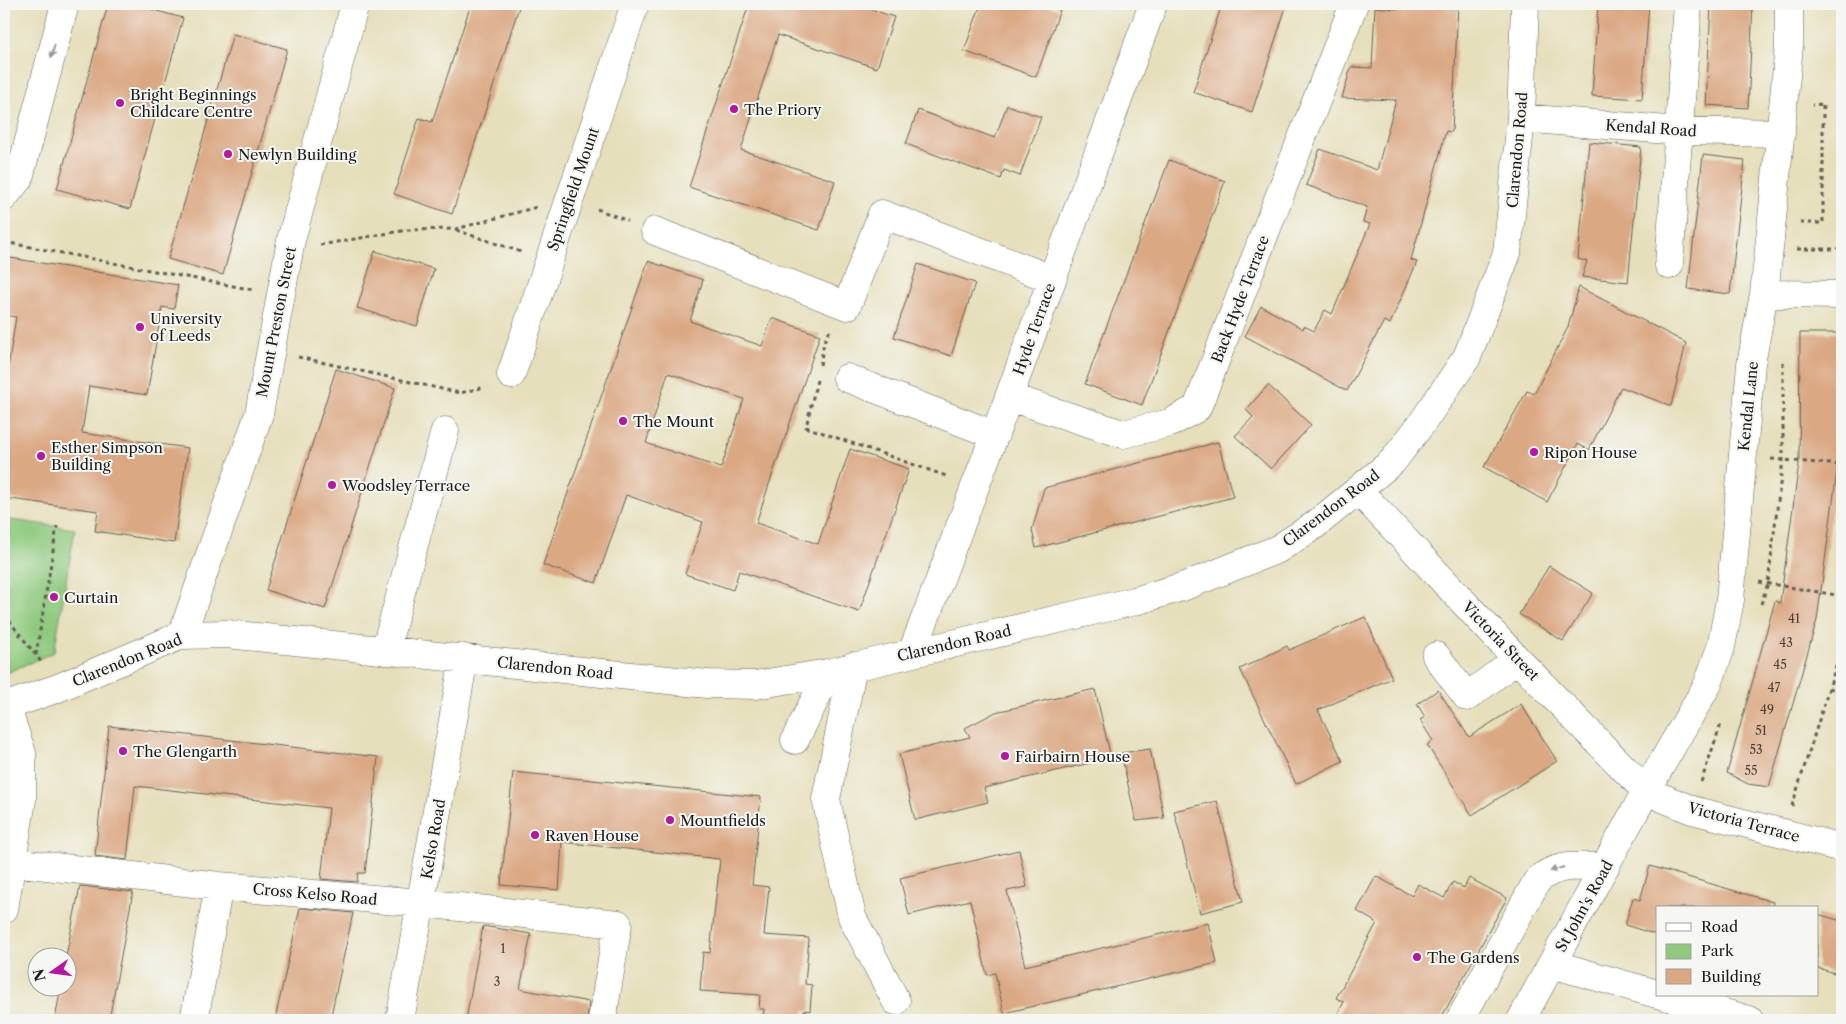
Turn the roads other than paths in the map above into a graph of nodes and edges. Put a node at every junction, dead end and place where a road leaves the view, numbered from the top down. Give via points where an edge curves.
1 (65, 4) edge
2 (355, 4) edge
3 (635, 4) edge
4 (1154, 4) edge
5 (1354, 4) edge
6 (1525, 4) edge
7 (1688, 4) edge
8 (1789, 4) edge
9 (1521, 118) junction
10 (1680, 131) junction
11 (1781, 133) junction
12 (4, 197) edge
13 (655, 231) road end
14 (1670, 265) dead end
15 (1052, 279) junction
16 (1764, 294) junction
17 (1842, 295) edge
18 (511, 375) road end
19 (848, 378) dead end
20 (1009, 397) junction
21 (445, 431) dead end
22 (994, 435) junction
23 (1358, 490) junction
24 (182, 635) junction
25 (385, 651) junction
26 (912, 652) junction
27 (1436, 656) dead end
28 (464, 658) junction
29 (1517, 659) junction
30 (841, 670) junction
31 (5, 706) edge
32 (795, 740) dead end
33 (1646, 791) junction
34 (1842, 848) edge
35 (12, 862) junction
36 (1605, 867) junction
37 (219, 886) junction
38 (422, 903) junction
39 (4, 909) edge
40 (1552, 964) junction
41 (1656, 994) edge
42 (1665, 996) edge
43 (896, 1001) dead end
44 (194, 1020) edge
45 (400, 1020) edge
46 (602, 1020) edge
47 (1460, 1020) edge
48 (1521, 1020) edge
49 (1749, 1020) edge

1 -> 12 street via 19,178
2 - 24 street, Mount Preston Street via 292,240 259,414
3 - 18 street, Springfield Mount
4 - 15 street, Hyde Terrace
5 - 20 street, Back Hyde Terrace via 1197,408 1170,423 1123,434
6 - 9 street, Clarendon Road
7 - 10 street
8 - 11 street, Kendal Lane via 1789,46
9 - 10 street, Kendal Road
9 - 23 street, Clarendon Road via 1507,253 1467,357 1393,460
10 - 11 street, Kendal Road
10 - 14 street
11 - 16 street, Kendal Lane
13 - 15 street via 847,306 882,214
15 - 20 street, Hyde Terrace
16 - 17 street
16 - 33 street, Kendal Lane via 1751,364 1730,600 1721,647 1708,684
19 - 22 street
20 - 22 street, Hyde Terrace
21 - 25 street
22 - 26 street, Hyde Terrace
23 - 26 street, Clarendon Road via 1315,525 1278,549 1193,583 1135,601
23 - 29 street, Victoria Street
24 - 25 street, Clarendon Road via 227,634
24 - 31 street, Clarendon Road via 58,688
25 - 28 street, Clarendon Road
26 - 30 street, Clarendon Road
27 - 29 street via 1467,697
28 - 30 street, Clarendon Road via 707,684 756,685
28 - 38 street, Kelso Road
29 - 33 street, Victoria Street
30 - 32 street
30 - 43 street via 826,799 852,917
31 - 35 street via 22,753 22,800
33 - 34 street, Victoria Terrace via 1692,810
33 - 36 street, St John's Road
35 - 37 street, Cross Kelso Road
35 - 39 street
36 - 40 street, St John's Road
36 -> 47 street via 1560,867 1546,872
37 - 38 street, Cross Kelso Road
37 - 44 street
38 - 45 street, Kelso Road
38 - 46 street, Cross Kelso Road via 618,924
40 - 41 street
40 - 48 street, St John's Road
42 - 49 street

